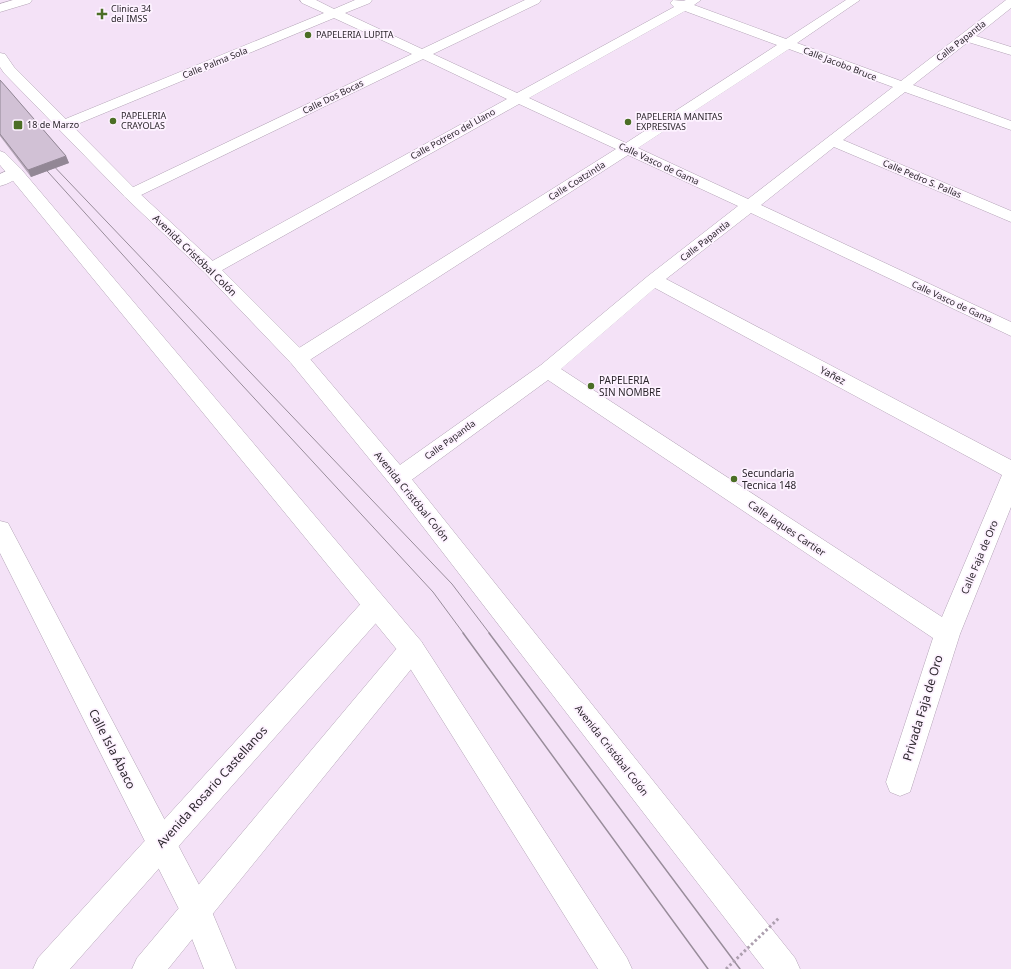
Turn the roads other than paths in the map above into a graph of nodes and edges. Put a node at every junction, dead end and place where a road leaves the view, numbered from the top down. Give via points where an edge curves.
1 (26, 0) edge
2 (306, 0) edge
3 (366, 0) edge
4 (535, 0) edge
5 (669, 0) edge
6 (854, 0) edge
7 (1011, 2) edge
8 (690, 3) edge
9 (0, 8) edge
10 (334, 13) junction
11 (967, 36) junction
12 (786, 44) junction
13 (1011, 51) edge
14 (422, 54) junction
15 (0, 57) edge
16 (902, 87) junction
17 (517, 98) junction
18 (63, 125) junction
19 (1011, 126) edge
20 (834, 142) junction
21 (627, 149) junction
22 (5, 170) edge
23 (131, 194) junction
24 (750, 206) junction
25 (1011, 217) edge
26 (211, 269) junction
27 (654, 280) junction
28 (1011, 330) edge
29 (298, 358) junction
30 (548, 370) junction
31 (1011, 470) edge
32 (398, 478) junction
33 (1011, 480) edge
34 (0, 530) edge
35 (375, 606) junction
36 (946, 634) junction
37 (412, 648) junction
38 (900, 782) dead end
39 (161, 844) junction
40 (196, 911) junction
41 (49, 969) edge
42 (148, 969) edge
43 (220, 969) edge
44 (616, 969) edge
45 (784, 969) edge

1 - 9 street
2 - 10 street, Calle Vasco de Gama
3 - 10 street, Calle Palma Sola
4 - 14 street, Calle Dos Bocas
5 - 8 street, Calle Jacobo Bruce
6 - 12 street, Calle Coatzintla
7 - 11 street, Calle Papantla
8 - 12 street, Calle Jacobo Bruce
8 - 17 street, Calle Potrero del Llano
10 - 14 street, Calle Vasco de Gama
10 - 18 street, Calle Palma Sola
11 - 13 street
11 - 16 street, Calle Papantla
12 - 16 street, Calle Jacobo Bruce
12 - 21 street, Calle Coatzintla
14 - 17 street, Calle Vasco de Gama
14 - 23 street, Calle Dos Bocas
15 - 18 street, Avenida Cristóbal Colón via 9,70
16 - 19 street, Calle Jacobo Bruce
16 - 20 street, Calle Papantla
17 - 21 street, Calle Vasco de Gama
17 - 26 street, Calle Potrero del Llano
18 - 23 street, Avenida Cristóbal Colón
20 - 24 street, Calle Papantla
20 - 25 street, Calle Pedro S. Pallas
21 - 24 street, Calle Vasco de Gama
21 - 29 street, Calle Coatzintla
22 - 35 street
23 - 26 street, Avenida Cristóbal Colón
24 - 27 street, Calle Papantla
24 - 28 street, Calle Vasco de Gama
26 - 29 street, Avenida Cristóbal Colón
27 - 30 street, Calle Papantla
27 - 31 street, Yañez
29 - 32 street, Avenida Cristóbal Colón
30 - 32 street, Calle Papantla
30 - 36 street, Calle Jaques Cartier
32 - 45 street, Avenida Cristóbal Colón
33 - 36 street, Calle Faja de Oro
34 - 39 street, Calle Isla Ábaco
35 - 37 street
35 - 39 street, Avenida Rosario Castellanos
36 - 38 street, Privada Faja de Oro
37 - 40 street
37 - 44 street
39 - 40 street, Calle Isla Ábaco
39 - 41 street, Avenida Rosario Castellanos
40 - 42 street
40 - 43 street, Calle Isla Ábaco

